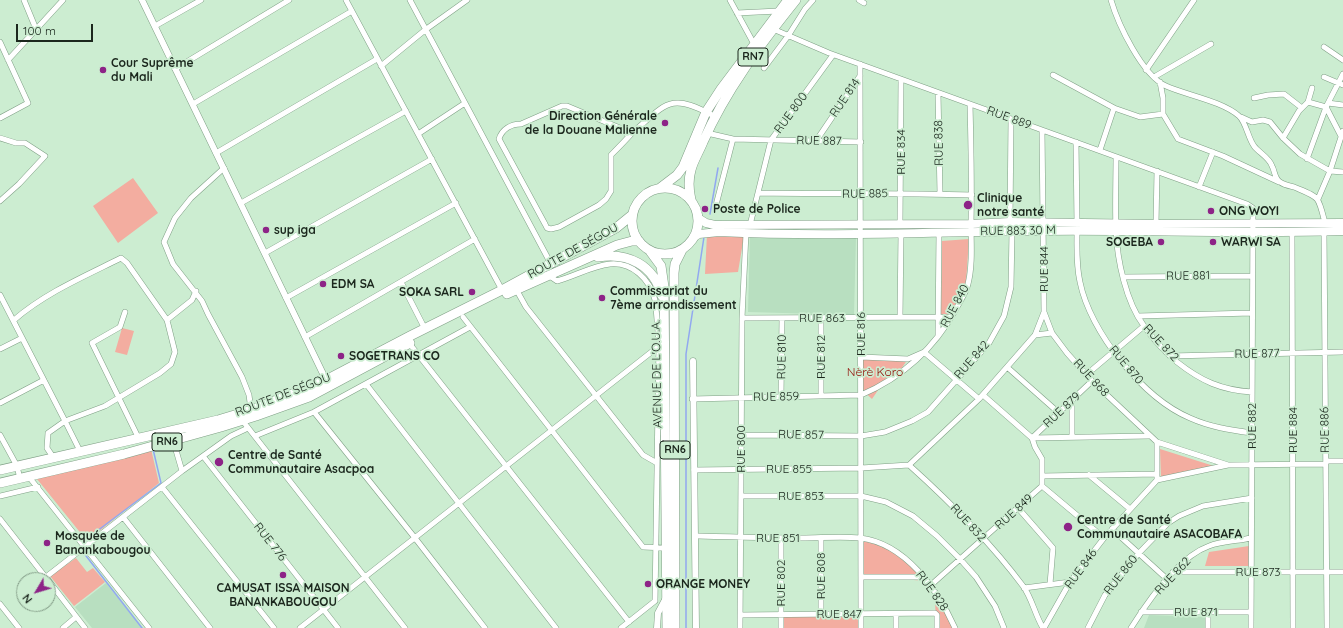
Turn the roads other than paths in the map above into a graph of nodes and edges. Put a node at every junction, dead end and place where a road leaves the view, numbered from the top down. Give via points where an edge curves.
1 (24, 0) edge
2 (63, 0) edge
3 (142, 0) edge
4 (201, 0) edge
5 (289, 0) edge
6 (346, 0) edge
7 (410, 0) edge
8 (467, 0) edge
9 (730, 0) edge
10 (788, 0) edge
11 (796, 0) edge
12 (813, 0) edge
13 (859, 0) edge
14 (1112, 0) edge
15 (1194, 0) edge
16 (864, 3) dead end
17 (352, 11) junction
18 (779, 11) junction
19 (738, 13) junction
20 (155, 26) junction
21 (36, 29) junction
22 (773, 29) junction
23 (425, 30) junction
24 (788, 36) junction
25 (0, 42) edge
26 (754, 44) junction
27 (1211, 44) dead end
28 (1324, 47) dead end
29 (834, 55) junction
30 (377, 59) junction
31 (8, 60) junction
32 (1343, 60) edge
33 (860, 64) junction
34 (380, 66) junction
35 (764, 68) dead end
36 (175, 69) junction
37 (1146, 70) junction
38 (1343, 74) edge
39 (861, 75) junction
40 (1054, 75) dead end
41 (1154, 77) junction
42 (1324, 77) dead end
43 (901, 79) junction
44 (1160, 82) junction
45 (1340, 84) edge
46 (1312, 88) dead end
47 (938, 92) junction
48 (1254, 98) dead end
49 (1308, 102) junction
50 (464, 103) junction
51 (193, 104) junction
52 (970, 104) junction
53 (1327, 105) junction
54 (1343, 106) edge
55 (1114, 108) junction
56 (1302, 108) junction
57 (406, 111) junction
58 (710, 114) junction
59 (1163, 114) junction
60 (1240, 116) junction
61 (0, 118) edge
62 (1011, 119) junction
63 (1042, 130) junction
64 (707, 133) junction
65 (418, 134) junction
66 (1342, 134) edge
67 (629, 136) junction
68 (0, 138) edge
69 (1283, 138) junction
70 (733, 139) junction
71 (771, 140) junction
72 (816, 141) junction
73 (861, 142) junction
74 (1076, 142) junction
75 (1100, 150) junction
76 (216, 152) junction
77 (1213, 152) junction
78 (1116, 157) junction
79 (432, 158) junction
80 (1308, 159) junction
81 (224, 168) junction
82 (1330, 171) junction
83 (1157, 172) junction
84 (1343, 172) edge
85 (1279, 182) junction
86 (1199, 187) junction
87 (660, 188) junction
88 (758, 193) junction
89 (901, 193) junction
90 (861, 194) junction
91 (940, 194) junction
92 (972, 195) junction
93 (1318, 199) junction
94 (691, 200) junction
95 (0, 201) edge
96 (241, 203) junction
97 (456, 203) junction
98 (1247, 204) joint
99 (716, 206) dead end
100 (632, 215) junction
101 (698, 218) junction
102 (1010, 222) junction
103 (1325, 223) junction
104 (1343, 223) edge
105 (900, 224) junction
106 (1156, 224) junction
107 (750, 225) junction
108 (848, 225) junction
109 (1043, 227) junction
110 (1077, 227) junction
111 (971, 228) junction
112 (1116, 228) junction
113 (1252, 228) junction
114 (861, 229) junction
115 (1012, 231) junction
116 (1343, 231) edge
117 (939, 232) junction
118 (1292, 232) junction
119 (1324, 232) junction
120 (746, 233) junction
121 (901, 233) junction
122 (848, 234) junction
123 (694, 237) junction
124 (475, 239) junction
125 (639, 242) junction
126 (682, 250) junction
127 (650, 251) junction
128 (265, 253) junction
129 (581, 261) junction
130 (551, 264) junction
131 (548, 275) junction
132 (1252, 276) junction
133 (1124, 277) junction
134 (401, 282) junction
135 (516, 289) junction
136 (502, 290) junction
137 (196, 291) junction
138 (0, 295) edge
139 (286, 298) junction
140 (665, 309) junction
141 (125, 312) dead end
142 (1044, 312) junction
143 (1252, 313) junction
144 (1138, 316) junction
145 (463, 317) junction
146 (938, 317) junction
147 (951, 317) junction
148 (742, 318) junction
149 (782, 318) junction
150 (821, 318) junction
151 (861, 318) junction
152 (900, 318) junction
153 (14, 320) junction
154 (167, 320) junction
155 (1144, 326) junction
156 (470, 327) junction
157 (425, 328) junction
158 (1052, 332) junction
159 (1035, 335) junction
160 (305, 337) junction
161 (938, 337) junction
162 (22, 338) junction
163 (659, 340) junction
164 (409, 344) junction
165 (0, 349) edge
166 (662, 349) junction
167 (924, 352) junction
168 (1114, 352) junction
169 (1325, 352) junction
170 (1343, 352) edge
171 (1292, 353) junction
172 (1252, 354) junction
173 (419, 355) junction
174 (1170, 356) junction
175 (861, 357) junction
176 (693, 361) dead end
177 (1007, 367) junction
178 (1086, 375) junction
179 (44, 380) junction
180 (956, 380) junction
181 (1092, 381) junction
182 (328, 383) junction
183 (366, 384) junction
184 (1252, 392) junction
185 (596, 395) junction
186 (861, 395) junction
187 (781, 396) junction
188 (821, 396) junction
189 (981, 397) junction
190 (119, 398) junction
191 (741, 398) junction
192 (692, 399) junction
193 (1072, 400) junction
194 (0, 403) edge
195 (252, 410) junction
196 (314, 412) junction
197 (1059, 413) junction
198 (65, 421) junction
199 (245, 424) junction
200 (551, 430) junction
201 (1252, 433) junction
202 (0, 435) edge
203 (741, 435) junction
204 (255, 436) junction
205 (860, 436) junction
206 (1149, 436) junction
207 (1072, 437) junction
208 (1032, 438) junction
209 (139, 439) junction
210 (173, 440) junction
211 (1156, 442) junction
212 (80, 451) junction
213 (203, 456) junction
214 (53, 457) junction
215 (1343, 461) edge
216 (657, 463) junction
217 (1326, 463) junction
218 (909, 465) junction
219 (1228, 465) junction
220 (1292, 465) junction
221 (17, 466) junction
222 (506, 466) junction
223 (1252, 466) junction
224 (861, 468) junction
225 (741, 469) junction
226 (0, 470) edge
227 (694, 470) junction
228 (182, 471) junction
229 (1157, 474) junction
230 (1089, 475) junction
231 (1042, 476) junction
232 (25, 478) junction
233 (1157, 480) junction
234 (0, 483) edge
235 (1042, 486) junction
236 (38, 487) junction
237 (162, 487) junction
238 (0, 496) edge
239 (741, 496) junction
240 (861, 496) junction
241 (1252, 498) junction
242 (458, 503) junction
243 (1018, 508) junction
244 (1130, 509) junction
245 (122, 517) junction
246 (0, 519) edge
247 (1112, 529) junction
248 (695, 536) junction
249 (415, 538) junction
250 (741, 538) junction
251 (781, 538) junction
252 (821, 538) junction
253 (861, 538) junction
254 (1104, 538) junction
255 (1252, 538) junction
256 (983, 539) junction
257 (85, 547) junction
258 (656, 548) junction
259 (667, 548) junction
260 (1139, 553) junction
261 (960, 559) junction
262 (42, 572) edge
263 (55, 572) edge
264 (1173, 572) junction
265 (1251, 572) junction
266 (1293, 572) junction
267 (1327, 572) junction
268 (1343, 572) edge
269 (365, 577) junction
270 (861, 577) junction
271 (925, 577) junction
272 (1167, 579) junction
273 (1070, 582) junction
274 (1050, 584) junction
275 (931, 585) junction
276 (1024, 588) junction
277 (56, 591) edge
278 (667, 598) junction
279 (655, 601) junction
280 (0, 604) edge
281 (660, 607) junction
282 (324, 610) junction
283 (1208, 611) junction
284 (1141, 612) junction
285 (1251, 612) junction
286 (781, 614) junction
287 (821, 614) junction
288 (860, 614) junction
289 (896, 614) junction
290 (667, 615) junction
291 (740, 615) junction
292 (76, 617) junction
293 (629, 622) junction
294 (19, 628) edge
295 (63, 628) edge
296 (85, 628) edge
297 (148, 628) edge
298 (210, 628) edge
299 (274, 628) edge
300 (300, 628) edge
301 (338, 628) edge
302 (405, 628) edge
303 (485, 628) edge
304 (556, 628) edge
305 (621, 628) edge
306 (657, 628) edge
307 (667, 628) edge
308 (675, 628) edge
309 (696, 628) edge
310 (740, 628) edge
311 (780, 628) edge
312 (860, 628) edge
313 (896, 628) edge
314 (937, 628) edge
315 (956, 628) edge
316 (1004, 628) edge
317 (1044, 628) edge
318 (1088, 628) edge
319 (1131, 628) edge
320 (1208, 628) edge
321 (1251, 628) edge
322 (1293, 628) edge
323 (1327, 628) edge

1 - 21 street
2 - 21 street
3 - 20 street
4 - 20 street
5 - 36 street
6 - 17 street
7 - 23 street
8 - 23 street
9 - 19 street
10 - 18 highway, RN7
11 - 22 highway, RN7
12 - 24 street
13 - 16 street
14 - 37 street via 1115,12
15 - 37 street
17 - 30 street
17 - 51 street
18 - 19 street
18 - 26 highway, RN7
19 - 26 street
20 - 36 street
21 - 31 street
22 - 24 street, RUE 889
22 - 58 highway, RN7
23 - 34 street
23 - 50 street
24 - 29 street, RUE 889
24 - 35 street
25 - 31 street
26 - 58 highway, RN7 via 721,89
27 - 41 street
28 - 32 street
29 - 33 street, RUE 889
29 - 71 street, RUE 800
30 - 34 street
30 - 76 street
31 - 61 street via 28,103
33 - 39 street, RUE 816
33 - 43 street, RUE 889
34 - 57 street
36 - 51 street
37 - 41 street
38 - 45 street
39 - 72 street, RUE 814
39 - 73 street, RUE 816
40 - 55 street
41 - 44 street
42 - 45 street
43 - 47 street, RUE 889
43 - 89 street, RUE 834
44 - 59 street
44 - 60 street
45 - 53 street
46 - 49 street
47 - 52 street, RUE 889
47 - 91 street, RUE 838
48 - 56 street via 1284,94
49 - 53 street
49 - 56 street
50 - 65 street
50 - 130 street
51 - 76 street
52 - 62 street, RUE 889
52 - 92 street, RUE 840
53 - 54 street
53 - 66 street
53 - 80 street
55 - 59 street via 1140,117
55 - 75 street
56 - 69 street
57 - 65 street
57 - 96 street
58 - 64 highway, RN7
58 - 67 street via 689,104 669,104
58 - 87 highway, RN7 via 683,167
59 - 77 street via 1178,139
60 - 69 street via 1252,122 1270,122
60 - 85 street via 1254,146 1269,160
62 - 63 street, RUE 889
62 - 102 street
63 - 74 street, RUE 889
63 - 109 street, RUE 844
64 - 70 street, RUE 887
64 - 94 highway, RN7 via 690,171
65 - 79 street
66 - 82 street
67 - 67 street via 611,155 611,191 606,198 599,205 551,229 547,228 499,138 505,129 562,106 620,128
68 - 95 street via 25,143 44,156
69 - 80 street
70 - 71 street, RUE 887
70 - 99 street
71 - 72 street, RUE 887
71 - 88 street, RUE 800
72 - 73 street, RUE 887
73 - 90 street, RUE 816
74 - 75 street, RUE 889
74 - 110 street, RUE 870
75 - 78 street, RUE 889
76 - 81 street
77 - 85 street
77 - 86 street
78 - 83 street, RUE 889
78 - 112 street, RUE 872
79 - 97 street
79 - 128 street
80 - 82 street
81 - 96 street
81 - 137 street via 191,198 175,218 164,242 173,264
82 - 84 street
82 - 93 street
83 - 86 street, RUE 889
83 - 106 street
85 - 93 street
86 - 98 street, RUE 889
87 - 94 highway via 677,190
87 - 100 highway via 652,190 639,200
88 - 90 street, RUE 885
88 - 107 street, RUE 800
89 - 90 street, RUE 885
89 - 91 street, RUE 885
89 - 105 street, RUE 834
90 - 114 street, RUE 816
91 - 92 street, RUE 885
92 - 111 street, RUE 840
93 - 103 street
94 - 101 highway
96 - 128 street
97 - 124 street
97 - 139 street
98 - 113 street, RUE 882 via 1253,208
100 - 125 highway, ROUTE DE SÉGOU via 634,233
100 - 130 highway, ROUTE DE SÉGOU / RN6 via 616,228
101 - 107 main road via 714,225
101 - 123 highway
102 - 109 main road
102 - 111 main road
103 - 104 main road
103 - 113 main road
105 - 111 main road
105 - 114 main road
106 - 112 main road
106 - 113 main road
107 - 108 main road
108 - 114 main road
108 - 122 street
109 - 110 main road, RUE 883 30 M
109 - 115 main road, RUE 883 30 M
109 - 142 street, RUE 844
110 - 112 main road, RUE 883 30 M
110 - 168 street, RUE 870 via 1080,283 1093,319
111 - 115 main road, RUE 883 30 M
111 - 117 main road, RUE 883 30 M
111 - 147 street, RUE 840 via 968,286
112 - 113 main road, RUE 883 30 M
112 - 133 street, RUE 872
113 - 118 main road, RUE 883 30 M
113 - 132 street, RUE 882
114 - 121 main road, RUE 883 30 M
114 - 122 main road, RUE 883 30 M
114 - 151 street, RUE 816
115 - 180 street, RUE 842 via 1011,287 1004,316 989,343
116 - 119 main road, RUE 883 30 M
117 - 121 main road, RUE 883 30 M
117 - 146 street
118 - 119 main road, RUE 883 30 M
118 - 171 street, RUE 884
119 - 169 street, RUE 886
120 - 122 main road, RUE 883 30 M
120 - 123 main road, RUE 883 30 M via 708,232
120 - 148 street, RUE 800
121 - 152 street
123 - 126 highway
124 - 134 street
124 - 136 street
125 - 127 highway
125 - 129 highway, ROUTE DE SÉGOU / RN6 via 618,245
126 - 127 highway via 669,254
126 - 308 highway, AVENUE DE L'O.U.A. / RN6 via 674,264
127 - 140 highway, AVENUE DE L'O.U.A. / RN6 via 661,266
128 - 139 street
129 - 131 highway, ROUTE DE SÉGOU / RN6
129 - 140 highway, RN6 via 610,255 628,258 646,269 655,279
130 - 136 highway, ROUTE DE SÉGOU / RN6
131 - 135 highway, ROUTE DE SÉGOU / RN6
131 - 163 street, AVENUE DE L'O.U.A. via 557,281 610,264 618,264 637,271 648,284 654,299
132 - 133 street, RUE 881
132 - 143 street, RUE 882
133 - 144 street, RUE 872
134 - 157 street
134 - 160 street
135 - 145 highway, ROUTE DE SÉGOU / RN6
135 - 185 street via 526,307
136 - 157 highway, ROUTE DE SÉGOU / RN6
137 - 154 street via 192,300
137 - 195 street via 242,377
138 - 153 street
139 - 160 street
140 - 166 highway, AVENUE DE L'O.U.A. / RN6
141 - 190 street via 120,327 92,343
142 - 158 street, RUE 868
142 - 159 street
143 - 144 street
143 - 172 street, RUE 882
144 - 155 street, RUE 872
145 - 156 street
145 - 164 highway, ROUTE DE SÉGOU / RN6
146 - 147 street, RUE 863
146 - 152 street, RUE 863
146 - 161 street
147 - 161 street, RUE 840
148 - 149 street, RUE 863
148 - 191 street, RUE 800
149 - 150 street, RUE 863
149 - 187 street, RUE 810
150 - 151 street, RUE 863
150 - 188 street, RUE 812
151 - 152 street, RUE 863
151 - 175 street, RUE 816
153 - 154 street via 60,289 121,258
153 - 162 street
154 - 190 street via 175,352 171,364
155 - 168 street
155 - 174 street, RUE 872
156 - 173 street
156 - 200 street
157 - 182 highway, ROUTE DE SÉGOU / RN6
158 - 159 street
158 - 178 street, RUE 868
159 - 177 street
160 - 182 street
161 - 167 street, RUE 840
162 - 165 street
162 - 179 street
163 - 166 street
163 - 166 street, AVENUE DE L'O.U.A.
164 - 173 street
164 - 182 highway, ROUTE DE SÉGOU / RN6
166 - 185 street
166 - 216 street, AVENUE DE L'O.U.A.
166 - 259 highway, AVENUE DE L'O.U.A. / RN6
167 - 175 street via 908,359
167 - 180 street
167 - 186 street, RUE 840 via 908,369
168 - 178 street
168 - 201 street, RUE 870 via 1145,387 1179,413 1215,428
169 - 170 street, RUE 877
169 - 171 street, RUE 877
169 - 217 street, RUE 886
171 - 172 street, RUE 877
171 - 220 street, RUE 884
172 - 174 street, RUE 877
172 - 184 street, RUE 882
173 - 183 street
173 - 222 street
174 - 184 street, RUE 872 via 1192,373 1216,386
175 - 186 street, RUE 816
176 - 192 street
177 - 189 street
177 - 197 street
178 - 181 street, RUE 868
179 - 194 street
179 - 198 street
180 - 189 street
180 - 205 street, RUE 842 via 928,412 885,432
181 - 193 street, RUE 879
181 - 206 street, RUE 868
182 - 195 highway, ROUTE DE SÉGOU / RN6
182 - 199 highway, ROUTE DE SÉGOU / RN6 via 309,397
183 - 196 street
183 - 242 street
184 - 201 street, RUE 882
185 - 200 street
185 - 216 street via 644,455
186 - 188 street, RUE 859
186 - 205 street, RUE 816
187 - 188 street, RUE 859
187 - 191 street, RUE 859
189 - 208 street
189 - 218 street
190 - 198 street
190 - 209 street
191 - 192 street, RUE 859
191 - 203 street, RUE 800
192 - 227 street
193 - 197 street, RUE 879
193 - 207 street
195 - 209 highway, ROUTE DE SÉGOU / RN6
196 - 204 street
196 - 249 street
197 - 208 street, RUE 879
198 - 212 street
198 - 214 street via 48,434 47,448
199 - 204 street
199 - 210 highway, ROUTE DE SÉGOU / RN6
199 - 213 street
200 - 222 street
200 - 258 street via 643,547
201 - 223 street, RUE 882
202 - 221 street
203 - 205 street, RUE 857
203 - 225 street, RUE 800
204 - 269 street
205 - 224 street, RUE 816
206 - 207 street
206 - 211 street
207 - 208 street
208 - 231 street via 1042,459
209 - 212 highway, ROUTE DE SÉGOU / RN6
210 - 228 street
210 - 232 highway, ROUTE DE SÉGOU / RN6
211 - 219 street
211 - 229 street
212 - 214 highway, ROUTE DE SÉGOU / RN6
213 - 228 street
213 - 282 street, RUE 776
214 - 221 highway, ROUTE DE SÉGOU / RN6
215 - 217 street
216 - 258 street, AVENUE DE L'O.U.A.
217 - 220 street
217 - 267 street, RUE 886
218 - 224 street
218 - 256 street, RUE 832 via 937,490
219 - 223 street
219 - 233 street
220 - 223 street
220 - 266 street, RUE 884
221 - 226 highway, ROUTE DE SÉGOU / RN6
221 - 232 street
222 - 242 street
222 - 293 street
223 - 241 street, RUE 882
224 - 225 street, RUE 855
224 - 240 street, RUE 816
225 - 227 street, RUE 855
225 - 239 street, RUE 800
227 - 248 street
228 - 237 street
229 - 230 street
229 - 233 street
230 - 231 street
230 - 244 street
231 - 235 street
232 - 234 highway, ROUTE DE SÉGOU / RN6
232 - 236 street
233 - 244 street, RUE 846
235 - 243 street, RUE 849
235 - 254 street
236 - 238 street
236 - 257 street
237 - 245 street
237 - 299 street
239 - 240 street, RUE 853
239 - 250 street, RUE 800
240 - 253 street, RUE 816
240 - 261 street, RUE 853 via 886,502 913,516
241 - 255 street, RUE 882
241 - 260 street, RUE 860 via 1203,506 1179,516 1168,523
242 - 249 street
242 - 304 street
243 - 256 street, RUE 849
243 - 274 street via 1053,548
244 - 247 street, RUE 846
245 - 257 street
245 - 298 street
246 - 262 street
247 - 254 street, RUE 846
247 - 260 street
248 - 250 street, RUE 851
248 - 309 street
249 - 269 street
249 - 303 street
250 - 251 street, RUE 851
250 - 291 street, RUE 800
251 - 252 street, RUE 851
251 - 286 street, RUE 802
252 - 253 street, RUE 851
252 - 287 street, RUE 808
253 - 270 street, RUE 816
253 - 271 street, RUE 828 via 887,546 912,563
254 - 273 street, RUE 846
255 - 264 street, RUE 862 via 1209,546 1191,556
255 - 265 street, RUE 882
256 - 261 street, RUE 849
256 - 276 street, RUE 832
257 - 263 street
257 - 297 street
258 - 259 street
258 - 279 street, AVENUE DE L'O.U.A.
259 - 278 highway, AVENUE DE L'O.U.A. / RN6
260 - 272 street
260 - 318 street, RUE 860 via 1105,595
261 - 275 street, RUE 849
261 - 316 street, RUE 853 via 991,600
264 - 265 street, RUE 873
264 - 272 street, RUE 862
265 - 266 street, RUE 873
265 - 285 street, RUE 882
266 - 267 street, RUE 873
266 - 322 street, RUE 884
267 - 268 street, RUE 873
267 - 323 street, RUE 886
269 - 282 street
269 - 302 street
270 - 271 street
270 - 288 street, RUE 816
271 - 275 street, RUE 828
272 - 284 street, RUE 862
273 - 274 street
273 - 317 street, RUE 846
274 - 276 street
275 - 315 street, RUE 828 via 948,610
276 - 317 street, RUE 832
277 - 292 street
278 - 281 street
278 - 290 highway, AVENUE DE L'O.U.A. / RN6
279 - 281 street
279 - 293 street
280 - 294 street
281 - 290 street
281 - 306 street
282 - 300 street
282 - 301 street, RUE 776
283 - 284 street, RUE 871
283 - 285 street, RUE 871
283 - 320 street
284 - 319 street, RUE 862
285 - 321 street, RUE 882
286 - 287 street, RUE 847
286 - 291 street, RUE 847
286 - 311 street, RUE 802
287 - 288 street, RUE 847
288 - 289 street, RUE 847
288 - 312 street, RUE 816
289 - 313 street
289 - 314 street, RUE 847 via 936,614
290 - 307 highway, AVENUE DE L'O.U.A. / RN6
291 - 310 street, RUE 800
292 - 295 street
292 - 296 street
293 - 305 street

